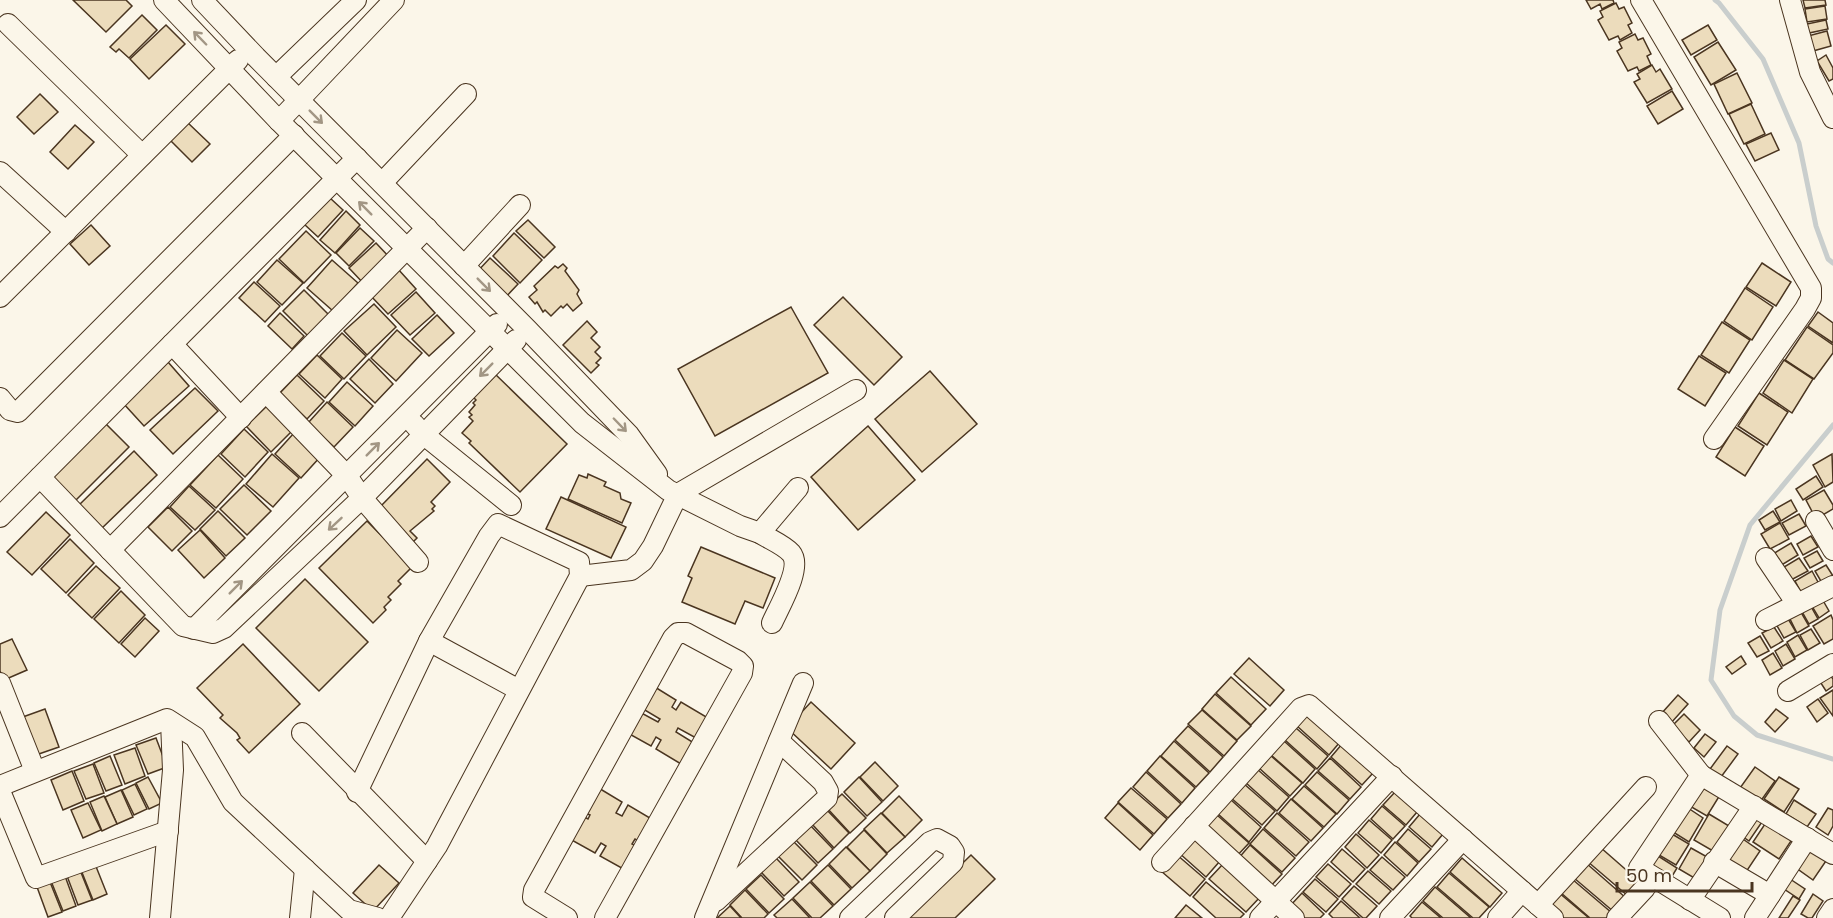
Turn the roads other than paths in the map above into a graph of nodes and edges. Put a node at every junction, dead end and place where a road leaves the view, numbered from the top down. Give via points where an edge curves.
1 (164, 0) edge
2 (202, 0) edge
3 (356, 0) edge
4 (394, 0) edge
5 (1641, 0) edge
6 (1790, 0) edge
7 (8, 24) dead end
8 (249, 49) junction
9 (230, 68) junction
10 (276, 77) junction
11 (466, 94) dead end
12 (299, 99) junction
13 (1830, 107) edge
14 (279, 121) junction
15 (294, 135) junction
16 (142, 155) junction
17 (357, 158) junction
18 (0, 172) edge
19 (336, 178) junction
20 (382, 183) junction
21 (520, 205) dead end
22 (427, 228) junction
23 (66, 232) junction
24 (406, 249) junction
25 (465, 266) junction
26 (0, 297) edge
27 (510, 312) junction
28 (527, 329) junction
29 (490, 332) junction
30 (172, 344) junction
31 (507, 349) junction
32 (856, 390) dead end
33 (266, 392) junction
34 (0, 399) edge
35 (407, 415) junction
36 (241, 418) junction
37 (423, 435) junction
38 (1714, 439) dead end
39 (347, 476) junction
40 (40, 477) junction
41 (798, 488) dead end
42 (673, 492) junction
43 (362, 498) junction
44 (511, 505) dead end
45 (0, 517) edge
46 (1816, 522) dead end
47 (760, 533) junction
48 (285, 538) junction
49 (110, 550) junction
50 (1833, 550) edge
51 (302, 554) junction
52 (1766, 558) dead end
53 (418, 562) dead end
54 (580, 576) junction
55 (1833, 586) edge
56 (1797, 604) junction
57 (1766, 620) dead end
58 (772, 622) dead end
59 (194, 629) junction
60 (429, 641) junction
61 (1833, 664) edge
62 (0, 683) edge
63 (803, 683) dead end
64 (519, 690) junction
65 (1788, 691) dead end
66 (1659, 721) dead end
67 (171, 722) junction
68 (302, 733) dead end
69 (779, 741) junction
70 (35, 771) junction
71 (1701, 774) junction
72 (1392, 776) junction
73 (0, 786) edge
74 (1646, 787) dead end
75 (0, 791) edge
76 (357, 792) junction
77 (1754, 806) junction
78 (1194, 826) junction
79 (168, 831) junction
80 (1807, 838) junction
81 (1463, 839) junction
82 (1833, 854) edge
83 (427, 861) junction
84 (1162, 862) dead end
85 (1714, 862) junction
86 (305, 869) junction
87 (1645, 888) dead end
88 (1522, 891) junction
89 (1770, 895) junction
90 (1690, 900) junction
91 (1276, 901) junction
92 (1833, 909) edge
93 (708, 912) edge
94 (1546, 912) edge
95 (160, 918) edge
96 (300, 918) edge
97 (378, 918) edge
98 (389, 918) edge
99 (567, 918) edge
100 (605, 918) edge
101 (850, 918) edge
102 (895, 918) edge
103 (1260, 918) edge
104 (1294, 918) edge
105 (1390, 918) edge
106 (1498, 918) edge
107 (1617, 918) edge
108 (1720, 918) edge
109 (1755, 918) edge
110 (1827, 918) edge

9 -> 1 street
2 - 8 street
3 - 10 street
4 - 12 street
5 - 38 street via 1811,288 1805,309
6 - 13 street via 1810,72
7 - 16 street
8 - 9 street
8 - 10 street
9 - 14 street
9 - 16 street
10 - 12 street
11 - 20 street
12 - 14 street
12 -> 17 street
14 - 15 street
15 - 19 street
15 - 34 street via 18,412 10,410
16 - 23 street
17 - 19 street
17 - 20 street
18 - 23 street
24 -> 19 street
19 - 30 street
20 - 22 street
21 - 25 street
22 - 24 street
22 - 25 street
23 - 26 street
24 - 29 street
24 - 33 street
25 -> 27 street
27 - 28 street
27 - 29 street
28 - 31 street
28 -> 42 street via 629,435
29 - 31 street
29 - 35 street
30 - 36 street
30 - 40 street
31 -> 37 street
31 - 42 street via 582,423
32 - 42 street
33 - 36 street
33 - 39 street
35 - 37 street
39 -> 35 street
36 - 49 street
37 - 43 street
37 - 44 street
39 - 43 street
39 - 48 street
40 - 45 street
40 - 49 street
41 - 47 street
42 - 47 street
42 - 54 street via 653,546 643,561 631,570
43 -> 51 street
43 - 53 street
46 - 50 street
47 - 58 street via 795,559 796,569
48 - 51 street
59 -> 48 street
49 - 59 street via 183,626
51 - 59 street via 224,628 213,633
52 - 56 street
54 - 60 street via 579,562 498,524
54 - 64 street
55 - 56 street
56 - 57 street
60 - 64 street
60 - 76 street
61 - 65 street
62 - 70 street
63 - 69 street
64 - 83 street
66 - 71 street
67 - 70 street via 167,719
67 - 79 street via 173,770
67 - 86 street via 195,737 233,802
68 - 76 street
69 - 93 street
69 - 93 street via 823,782 828,791 826,798
70 - 73 street
71 - 77 street
71 - 90 street via 1639,868
72 - 78 street via 1315,708 1305,705
72 - 81 street
72 - 91 street
74 - 94 street
75 - 79 street via 36,878
76 - 83 street
77 - 80 street
77 - 85 street
78 - 84 street
78 - 91 street
79 - 95 street
80 - 82 street
80 - 89 street
81 - 88 street
81 - 105 street
83 - 98 street
85 - 89 street
85 - 90 street
86 - 96 street
86 - 97 street via 348,909
87 - 107 street
88 - 94 street
88 - 106 street
89 - 109 street
90 - 108 street
91 - 103 street
91 - 104 street
92 - 110 street
99 - 100 street via 533,897 534,890 672,638 686,633 738,661 742,673
101 - 102 street via 930,842 944,842 954,852 953,862

